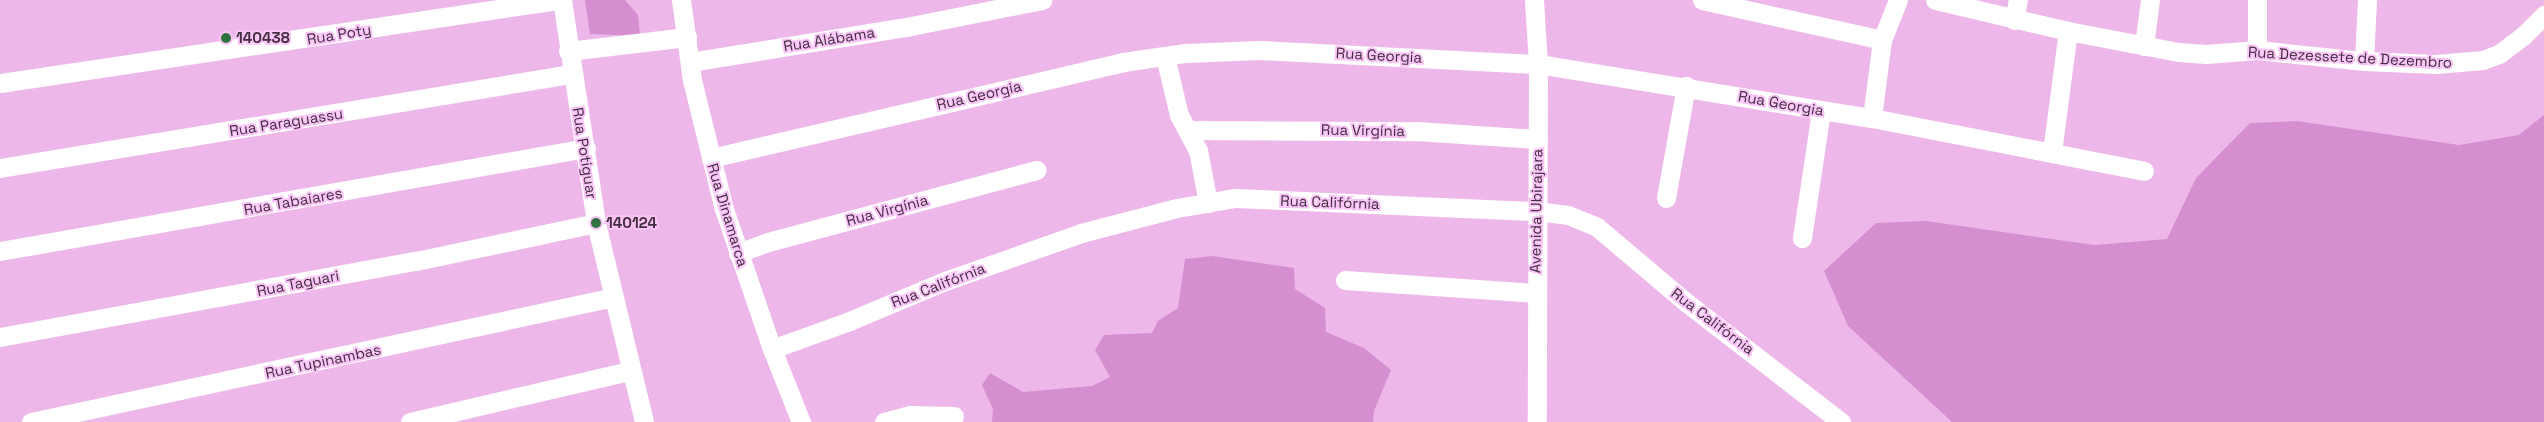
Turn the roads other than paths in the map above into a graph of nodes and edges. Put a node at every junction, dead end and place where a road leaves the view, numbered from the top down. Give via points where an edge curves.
1 (558, 0) edge
2 (562, 0) edge
3 (681, 0) edge
4 (1042, 0) edge
5 (1534, 0) edge
6 (1702, 0) edge
7 (1898, 0) edge
8 (1935, 0) edge
9 (2018, 0) edge
10 (2150, 0) edge
11 (2258, 0) edge
12 (2367, 0) edge
13 (1774, 8) edge
14 (2544, 14) edge
15 (2014, 20) junction
16 (2068, 32) junction
17 (687, 37) junction
18 (1882, 40) junction
19 (2144, 46) junction
20 (2257, 50) junction
21 (568, 51) junction
22 (1165, 56) junction
23 (2364, 61) junction
24 (690, 62) junction
25 (1538, 64) junction
26 (571, 74) junction
27 (0, 83) edge
28 (1686, 86) junction
29 (1821, 111) junction
30 (1872, 118) junction
31 (1189, 130) junction
32 (1538, 139) junction
33 (586, 148) junction
34 (2052, 152) junction
35 (711, 158) junction
36 (0, 168) edge
37 (1036, 170) dead end
38 (2144, 171) dead end
39 (1666, 198) dead end
40 (1208, 203) junction
41 (1536, 211) junction
42 (596, 223) junction
43 (1802, 238) dead end
44 (0, 251) edge
45 (738, 254) junction
46 (1345, 280) dead end
47 (1535, 293) junction
48 (614, 297) junction
49 (0, 337) edge
50 (772, 349) junction
51 (629, 371) junction
52 (954, 416) dead end
53 (31, 422) edge
54 (410, 422) edge
55 (644, 422) edge
56 (802, 422) edge
57 (884, 422) edge
58 (1537, 422) edge
59 (1841, 422) edge

1 - 27 street, Rua Poty
2 - 21 street, Rua Potiguar
3 - 17 street, Rua Dinamarca
4 - 24 street, Rua Alábama
5 - 25 street, Avenida Ubirajara
6 - 13 street
7 - 18 street
8 - 15 street, Rua Dezessete de Dezembro
9 - 15 street
10 - 19 street
11 - 20 street
12 - 23 street
13 - 18 street
14 - 23 street, Rua Dezessete de Dezembro via 2524,36 2483,60 2436,64
15 - 16 street, Rua Dezessete de Dezembro
16 - 19 street, Rua Dezessete de Dezembro
16 - 34 street
17 - 21 street
17 - 24 street, Rua Dinamarca
18 - 30 street
19 - 20 street, Rua Dezessete de Dezembro via 2206,54
20 - 23 street, Rua Dezessete de Dezembro
21 - 26 street, Rua Potiguar
22 - 25 street, Rua Georgia via 1259,50
22 - 31 street via 1173,97
22 - 35 street, Rua Georgia via 1122,62
24 - 35 street, Rua Dinamarca
25 - 28 street, Rua Georgia
25 - 32 street, Avenida Ubirajara
26 - 33 street, Rua Potiguar
26 - 36 street, Rua Paraguassu
28 - 29 street, Rua Georgia
28 - 39 street
29 - 30 street, Rua Georgia
29 - 43 street
30 - 34 street, Rua Georgia
31 - 32 street, Rua Virgínia via 1416,131
31 - 40 street via 1202,165
32 - 41 street, Avenida Ubirajara
33 - 42 street, Rua Potiguar
33 - 44 street, Rua Tabaiares
34 - 38 street, Rua Georgia
35 - 45 street, Rua Dinamarca
37 - 45 street, Rua Virgínia via 768,242
40 - 41 street, Rua Califórnia via 1235,198
40 - 50 street, Rua Califórnia via 1081,233 944,281
41 - 47 street, Avenida Ubirajara
41 - 59 street, Rua Califórnia via 1568,216 1598,227 1687,302
42 - 48 street, Rua Potiguar
42 - 49 street, Rua Taguari via 416,261
45 - 50 street, Rua Dinamarca
46 - 47 street
47 - 58 street, Avenida Ubirajara
48 - 51 street, Rua Potiguar
48 - 53 street, Rua Tupinambas
50 - 56 street, Rua Dinamarca
51 - 54 street
51 - 55 street, Rua Potiguar
52 - 57 street via 910,415

